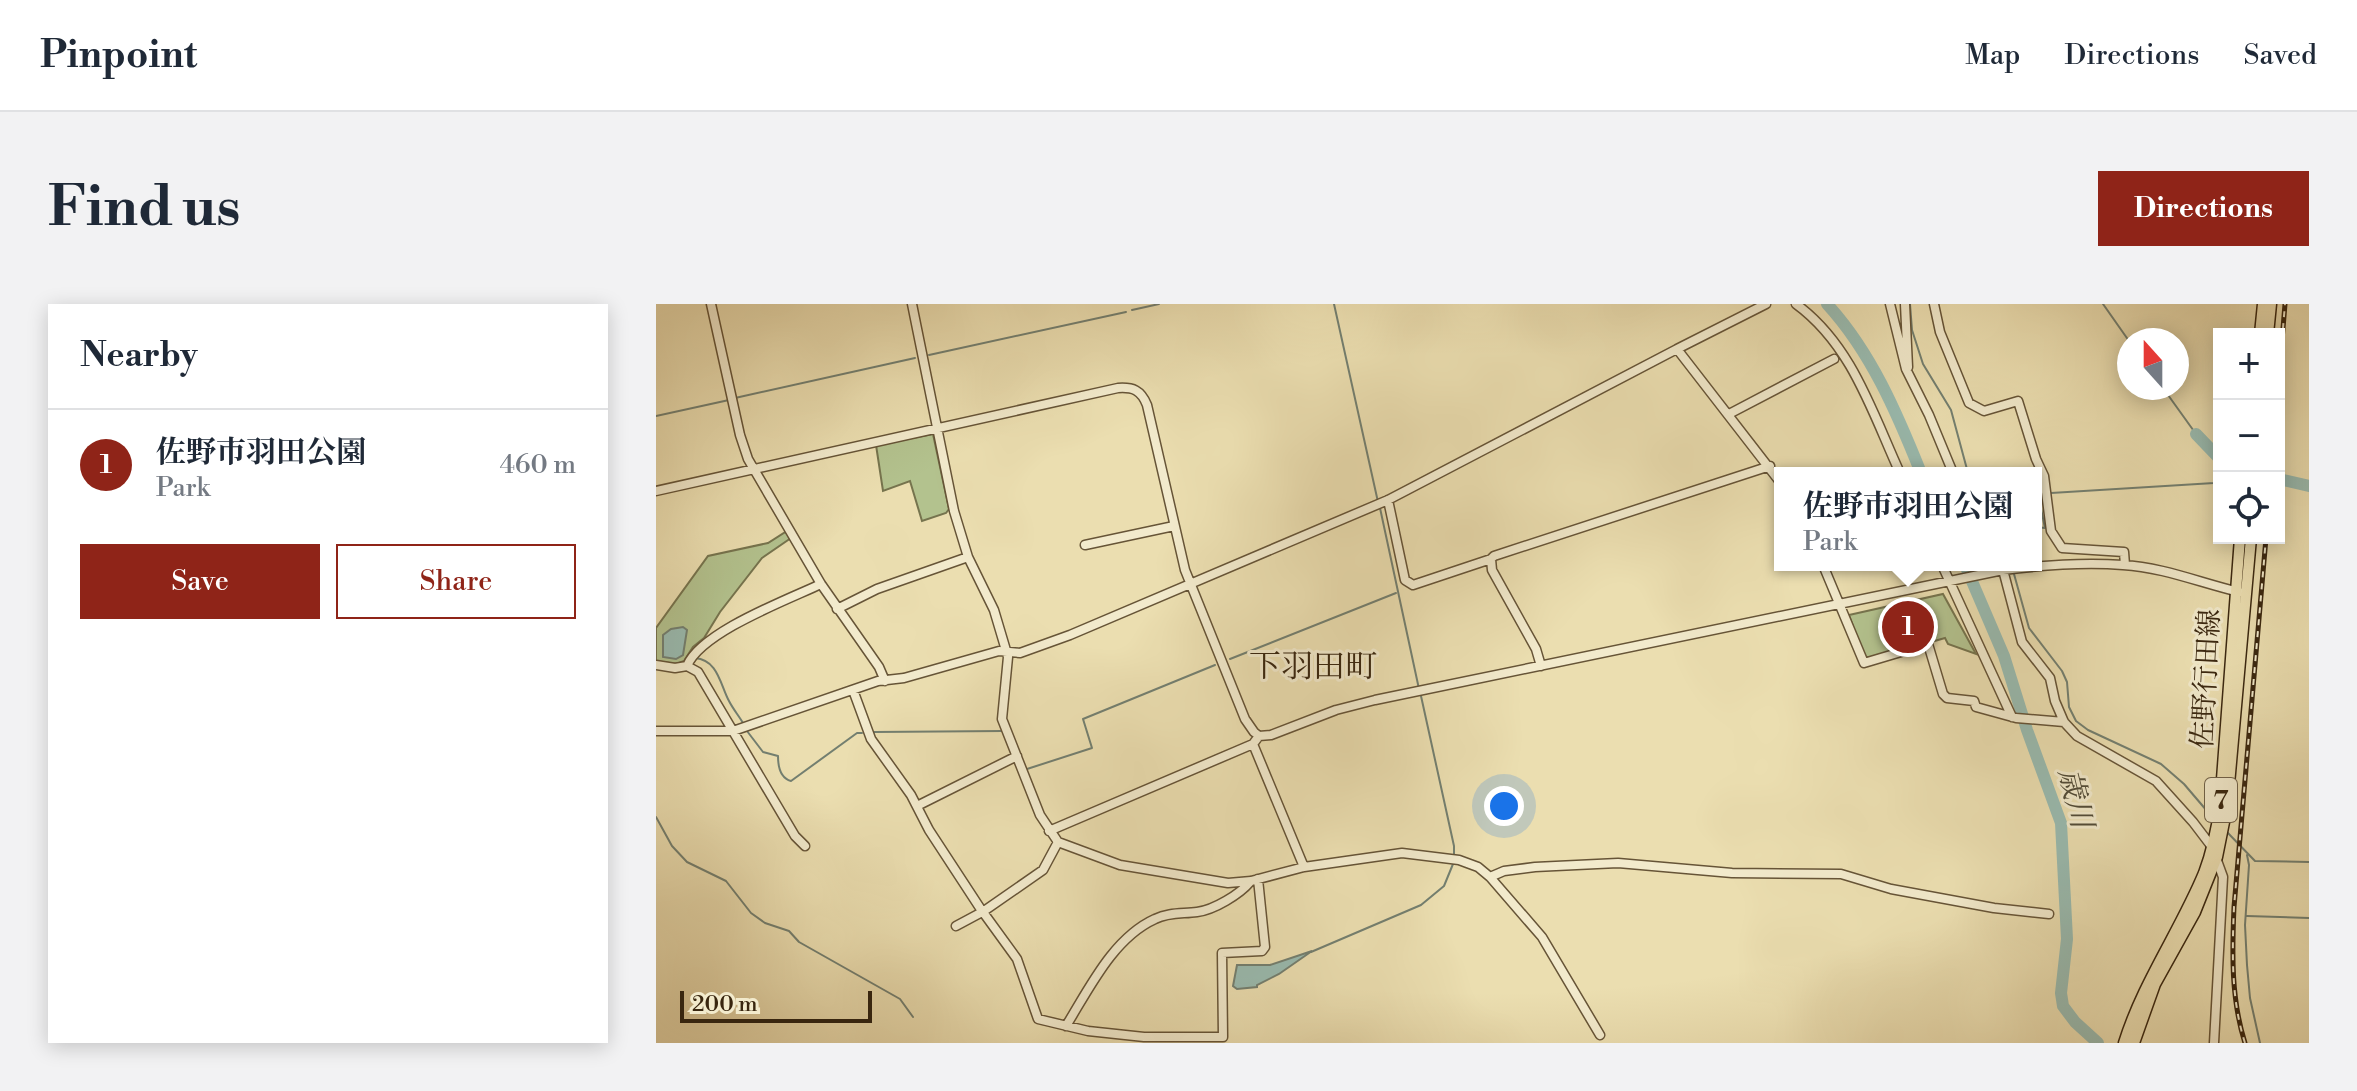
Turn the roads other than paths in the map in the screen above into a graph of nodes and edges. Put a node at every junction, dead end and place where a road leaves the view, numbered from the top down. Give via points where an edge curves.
1 (711, 304) edge
2 (912, 304) edge
3 (1766, 304) edge
4 (1796, 304) edge
5 (1890, 304) edge
6 (1905, 304) edge
7 (1934, 304) edge
8 (2263, 304) edge
9 (2271, 304) edge
10 (2261, 328) edge
11 (2269, 328) edge
12 (1677, 349) junction
13 (1834, 359) dead end
14 (1906, 369) junction
15 (1729, 414) junction
16 (938, 427) junction
17 (1770, 466) junction
18 (1897, 467) edge
19 (1951, 467) edge
20 (2040, 467) edge
21 (754, 470) junction
22 (1774, 472) edge
23 (2042, 472) edge
24 (656, 491) edge
25 (1382, 503) junction
26 (1174, 526) junction
27 (2240, 544) edge
28 (2250, 544) edge
29 (1085, 545) dead end
30 (968, 557) junction
31 (1491, 559) junction
32 (2125, 565) junction
33 (2042, 566) edge
34 (1825, 571) edge
35 (1946, 571) edge
36 (1994, 571) edge
37 (2003, 571) edge
38 (1952, 582) junction
39 (821, 584) junction
40 (1190, 584) junction
41 (2240, 592) junction
42 (1839, 604) junction
43 (837, 609) junction
44 (1007, 651) junction
45 (656, 665) edge
46 (687, 666) junction
47 (1541, 666) junction
48 (885, 681) junction
49 (853, 690) junction
50 (2014, 717) junction
51 (2064, 722) junction
52 (656, 731) edge
53 (733, 731) junction
54 (1256, 740) junction
55 (1017, 756) junction
56 (917, 806) junction
57 (1049, 831) junction
58 (1058, 842) junction
59 (805, 846) dead end
60 (2215, 852) junction
61 (1304, 867) junction
62 (1490, 877) junction
63 (1254, 880) junction
64 (984, 911) junction
65 (2049, 914) dead end
66 (956, 926) dead end
67 (1066, 1026) junction
68 (1600, 1035) dead end
69 (2124, 1043) edge
70 (2134, 1043) edge
71 (2214, 1043) edge

1 - 21 street via 741,442
2 - 16 street
3 - 12 street
4 - 18 street via 1845,353
5 - 14 street
6 - 14 street
7 - 20 street via 1969,403 1984,411 2018,401
8 - 10 main road
9 - 11 main road
12 - 15 street
12 - 25 street
13 - 15 street
14 - 19 street
15 - 17 street
16 - 21 street
16 - 26 street via 1118,388 1138,390 1147,405
16 - 30 street
17 - 22 street
17 - 31 street
21 - 24 street
21 - 39 street
23 - 32 street via 2051,531 2062,548 2124,552
25 - 31 street via 1405,580 1413,585
25 - 40 street
26 - 29 street
26 - 40 street
27 - 41 main road, 佐野行田線 / 7
28 - 41 main road, 佐野行田線 / 7
30 - 43 street
30 - 44 street
31 - 47 street
32 - 33 street
32 - 41 street
34 - 42 street
35 - 38 street
36 - 38 street
37 - 51 street via 2022,642 2050,678
38 - 42 street
38 - 50 street
39 - 43 street
39 - 46 street via 704,643
40 - 44 street via 1070,635 1020,653
40 - 54 street
41 - 60 main road, 佐野行田線 / 7 via 2227,807
42 - 47 street
42 - 50 street via 1864,663 1928,644 1947,698 1974,701 1976,707
43 - 48 street
44 - 48 street
44 - 55 street via 1002,719
45 - 46 street
46 - 53 street via 698,672
47 - 54 street via 1345,707
48 - 49 street
49 - 53 street
49 - 56 street via 871,739
50 - 51 street
51 - 60 street via 2077,736 2156,781
52 - 53 street
53 - 59 street
54 - 57 street
54 - 61 street
55 - 56 street
55 - 57 street
56 - 64 street
57 - 58 street
58 - 63 street via 1120,865 1228,883
58 - 64 street via 1043,870
60 - 69 main road, 佐野行田線 / 7 via 2149,980
60 - 70 main road, 佐野行田線 / 7 via 2195,912 2155,984
60 - 71 street via 2223,877
61 - 62 street via 1402,853 1459,860
61 - 63 street
62 - 65 street via 1535,867 1618,863 1732,873 1841,874 1891,889
62 - 68 street via 1542,937
63 - 67 street via 1203,911 1171,914 1142,926 1114,952
63 - 67 street via 1265,947 1222,953 1223,1037 1144,1037
64 - 66 street
64 - 67 street via 1017,959 1038,1019

